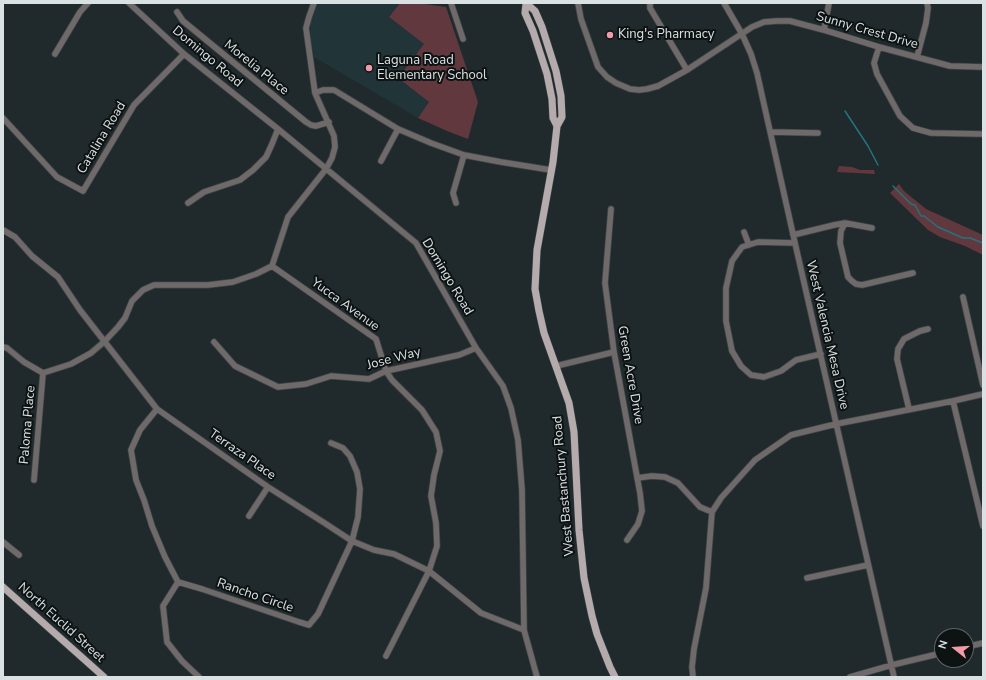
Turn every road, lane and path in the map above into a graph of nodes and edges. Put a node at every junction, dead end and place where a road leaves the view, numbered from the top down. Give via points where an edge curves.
1 (88, 3) edge
2 (129, 3) edge
3 (314, 3) edge
4 (451, 3) edge
5 (578, 3) edge
6 (650, 3) edge
7 (724, 3) edge
8 (829, 3) edge
9 (927, 3) edge
10 (526, 4) edge
11 (177, 12) dead end
12 (824, 30) junction
13 (742, 34) junction
14 (463, 39) dead end
15 (879, 47) junction
16 (55, 54) dead end
17 (184, 54) junction
18 (917, 58) junction
19 (983, 66) edge
20 (687, 70) junction
21 (315, 93) junction
22 (3, 118) edge
23 (329, 122) junction
24 (398, 128) junction
25 (278, 129) junction
26 (771, 132) junction
27 (818, 133) dead end
28 (983, 134) edge
29 (464, 154) junction
30 (381, 161) dead end
31 (326, 169) junction
32 (551, 170) junction
33 (188, 203) dead end
34 (456, 203) dead end
35 (611, 209) dead end
36 (845, 223) junction
37 (872, 228) dead end
38 (3, 230) edge
39 (744, 232) dead end
40 (793, 235) junction
41 (795, 243) junction
42 (749, 245) junction
43 (272, 266) junction
44 (913, 273) dead end
45 (963, 297) dead end
46 (928, 329) dead end
47 (105, 341) junction
48 (214, 342) dead end
49 (3, 347) edge
50 (476, 348) junction
51 (614, 352) junction
52 (820, 354) junction
53 (556, 366) junction
54 (386, 371) junction
55 (43, 373) junction
56 (983, 385) edge
57 (983, 394) edge
58 (953, 402) junction
59 (909, 409) junction
60 (157, 410) junction
61 (836, 424) junction
62 (331, 443) dead end
63 (637, 478) junction
64 (34, 480) dead end
65 (268, 487) junction
66 (981, 510) edge
67 (712, 512) junction
68 (249, 516) dead end
69 (983, 526) edge
70 (627, 540) dead end
71 (352, 541) junction
72 (3, 542) edge
73 (19, 555) dead end
74 (868, 565) junction
75 (429, 571) junction
76 (807, 578) dead end
77 (178, 582) junction
78 (3, 587) edge
79 (524, 630) junction
80 (934, 655) edge
81 (386, 656) dead end
82 (892, 665) junction
83 (104, 677) edge
84 (199, 677) edge
85 (537, 677) edge
86 (615, 677) edge
87 (693, 677) edge
88 (850, 677) edge
89 (894, 677) edge

1 - 16 street
2 - 17 street, Domingo Road
3 - 21 street via 306,28
4 - 14 street
5 - 20 street, Sunny Crest Drive via 598,66 616,83 630,89 648,89
6 - 20 street via 650,8
7 - 13 street, West Valencia Mesa Drive
8 - 12 street
9 - 18 street via 926,23
10 - 32 main road, West Bastanchury Road via 525,13 547,74 553,118 558,126
11 - 23 street, Morelia Place via 182,21 306,122 316,126
12 - 13 street, Sunny Crest Drive via 790,21 777,21 764,22
12 - 15 street, Sunny Crest Drive
13 - 20 street, Sunny Crest Drive
13 - 26 street, West Valencia Mesa Drive via 757,73
15 - 18 street, Sunny Crest Drive
15 - 28 street via 874,63 877,74 900,116 913,128 932,133
17 - 22 street, Catalina Road via 134,105 83,191 57,177
17 - 25 street, Domingo Road
18 - 19 street, Sunny Crest Drive via 950,66
21 - 23 street
21 - 24 street via 334,90
23 - 31 street via 335,147
24 - 29 street
24 - 30 street
25 - 31 street, Domingo Road
25 - 33 street via 266,157 254,170 240,180 204,192
26 - 27 street
26 - 40 street, West Valencia Mesa Drive
29 - 32 street
29 - 34 street via 453,193
31 - 43 street via 288,217
31 - 50 street, Domingo Road via 416,243
32 - 53 main road, West Bastanchury Road via 537,250 535,288 544,333
35 - 51 street, Green Acre Drive via 605,283
36 - 37 street
36 - 40 street
36 - 44 street via 840,243 848,277 856,284 862,285
38 - 47 street, Terraza Place via 15,237 32,256 58,277
39 - 42 street
40 - 41 street, West Valencia Mesa Drive
41 - 42 street via 758,242
41 - 52 street, West Valencia Mesa Drive
42 - 52 street via 742,247 732,261 726,288 726,321 732,351 741,366 751,375 764,377 782,371 796,360
43 - 47 street via 233,282 208,285 154,284 143,290 132,302 125,318
43 - 54 street, Yucca Avenue via 376,339
45 - 56 street
46 - 59 street via 904,339 898,349 897,359
47 - 55 street via 92,353 71,364
47 - 60 street, Terraza Place
48 - 54 street, Jose Way via 235,366 278,387 306,384 331,376 369,379
49 - 55 street
50 - 54 street, Jose Way via 459,355
50 - 79 street, Domingo Road via 503,386 512,408 518,440 522,490
51 - 53 street
51 - 63 street, Green Acre Drive
52 - 61 street, West Valencia Mesa Drive
53 - 86 main road, West Bastanchury Road via 569,403 574,432 584,578 597,634
54 - 75 street, Yucca Avenue via 422,410 438,438 440,451 431,496 438,546
55 - 64 street, Paloma Place
57 - 58 street
58 - 59 street
58 - 66 street
59 - 61 street
60 - 65 street, Terraza Place
60 - 77 street via 140,430 131,450 136,480 152,526
61 - 67 street via 791,435 755,460
61 - 74 street, West Valencia Mesa Drive
62 - 71 street, Rancho Circle via 343,448 350,456 357,472 360,488 358,517
63 - 67 street via 665,477 678,484 700,507
63 - 70 street, Green Acre Drive via 642,511 638,524
65 - 68 street
65 - 71 street, Terraza Place
66 - 69 street
67 - 87 street via 706,588 694,649
71 - 75 street, Terraza Place via 374,550 394,554
71 - 77 street, Rancho Circle via 318,614 309,625
72 - 73 street
74 - 76 street
74 - 82 street, West Valencia Mesa Drive
75 - 79 street, Terraza Place via 481,613
75 - 81 street, Yucca Avenue
77 - 84 street via 163,606 167,642
78 - 83 main road, North Euclid Street
79 - 85 street, Domingo Road
80 - 82 street
82 - 88 street
82 - 89 street, West Valencia Mesa Drive

